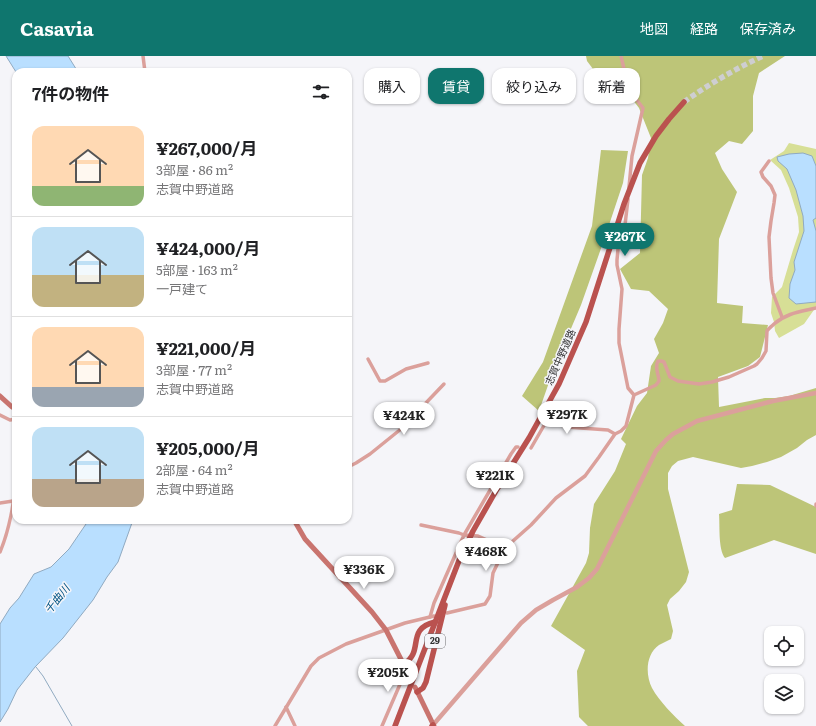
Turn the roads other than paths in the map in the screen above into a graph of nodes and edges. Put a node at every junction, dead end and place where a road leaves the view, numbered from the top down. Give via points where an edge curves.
1 (143, 56) edge
2 (621, 56) edge
3 (144, 68) edge
4 (684, 102) tunnel mouth
5 (769, 161) dead end
6 (816, 308) edge
7 (782, 317) junction
8 (368, 359) dead end
9 (428, 363) dead end
10 (444, 384) dead end
11 (816, 393) edge
12 (634, 395) junction
13 (0, 396) edge
14 (12, 407) edge
15 (0, 415) edge
16 (12, 420) edge
17 (614, 434) junction
18 (518, 447) dead end
19 (531, 448) dead end
20 (352, 465) edge
21 (12, 501) edge
22 (0, 503) edge
23 (12, 506) edge
24 (297, 524) edge
25 (421, 525) dead end
26 (464, 534) junction
27 (505, 548) junction
28 (0, 552) edge
29 (448, 587) junction
30 (447, 613) dead end
31 (433, 618) junction
32 (386, 630) junction
33 (404, 664) junction
34 (409, 674) joint
35 (416, 690) joint
36 (286, 707) junction
37 (275, 726) edge
38 (295, 726) edge
39 (382, 726) edge
40 (395, 726) edge
41 (433, 726) edge

1 - 3 street
2 - 12 street via 629,90 643,108 632,156 627,213 618,249 617,265 622,289 619,343 628,388
4 - 29 main road, 志賀中野道路 / 29 via 656,136 640,163 586,322 559,384 473,531
5 - 7 street via 761,172 775,195 770,237 770,278
6 - 7 street
7 - 12 street via 768,329 766,351 754,366 712,382 699,384 678,381 670,377 664,362 658,361 656,368 659,379 656,385
8 - 9 street via 380,381 385,381 406,369
10 - 20 street via 401,429
11 - 41 street via 773,401 697,421 666,440 652,457 596,569 589,578 577,588 536,610 521,623
12 - 17 street via 626,426
13 - 14 main road
15 - 16 street
17 - 19 street via 608,430 567,427 551,421 546,422
17 - 27 street via 585,476 556,498
18 - 26 street via 511,454
21 - 22 street
23 - 28 street
24 - 32 main road via 306,539
25 - 26 street
26 - 27 street via 478,536
26 - 31 street via 434,603
27 - 30 street via 493,573 490,596 485,604
29 - 31 main road, 志賀中野道路 / 29
29 - 35 main road, 29 via 425,685
31 - 32 street
31 - 33 main road, 29 via 420,629 412,658
31 - 40 main road, 志賀中野道路 / 29
32 - 33 main road
32 - 36 street via 346,644 320,658 311,666
33 - 34 main road
34 - 39 street via 404,675
35 - 41 main road
36 - 37 street
36 - 38 street

